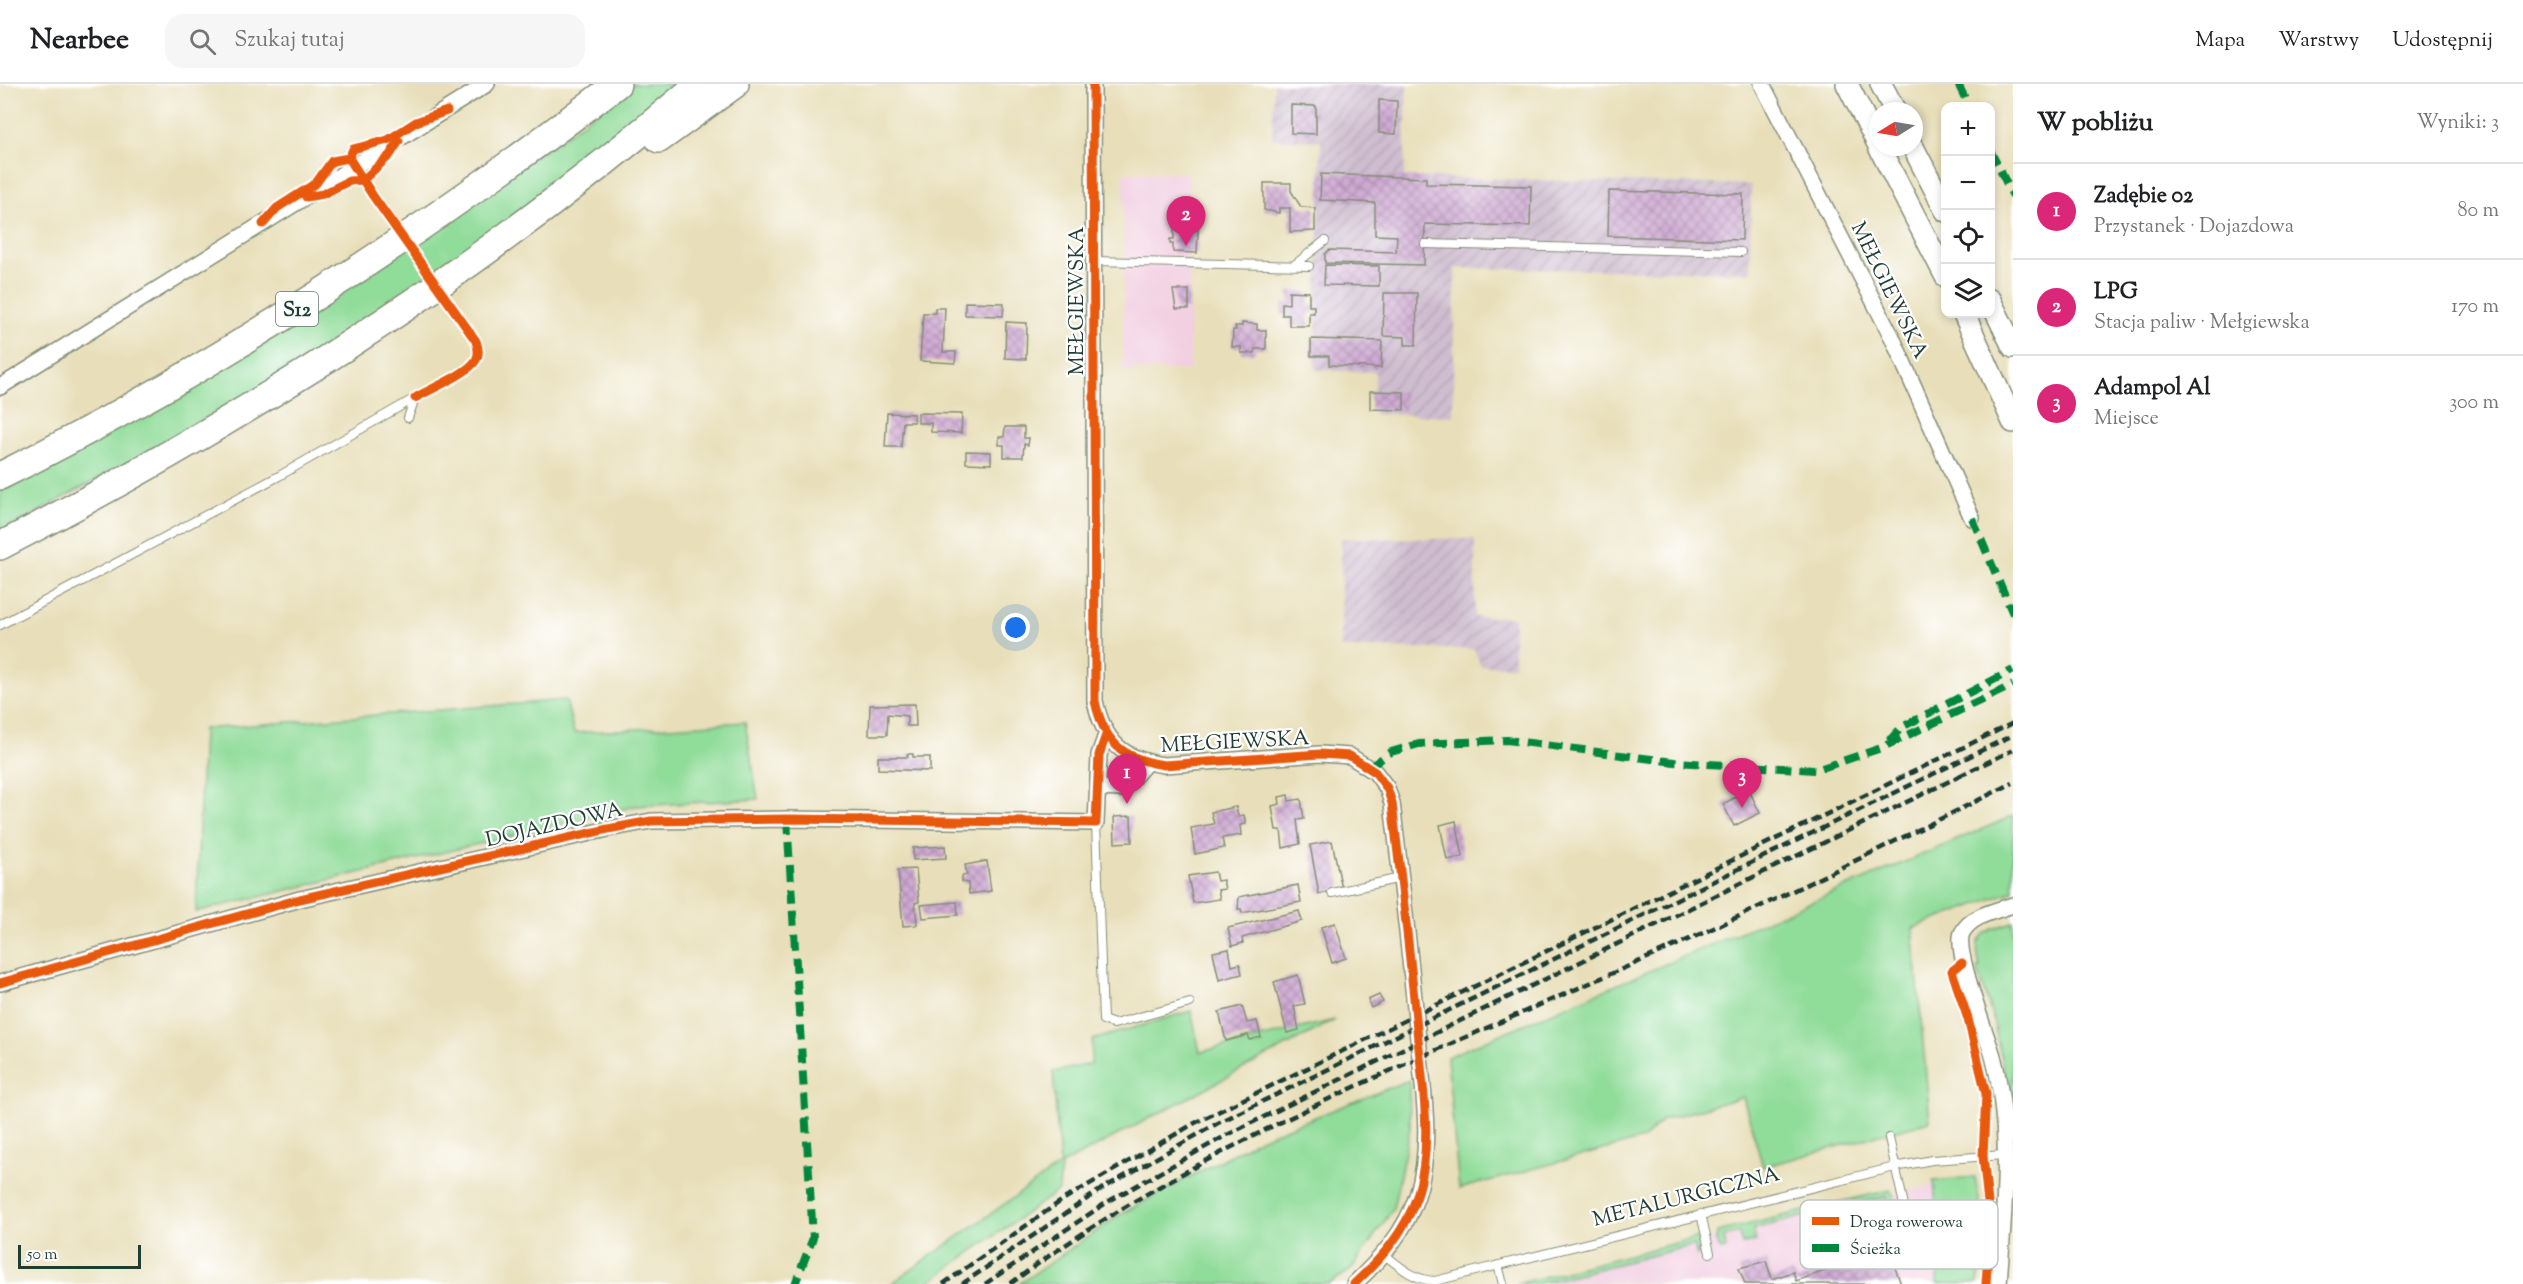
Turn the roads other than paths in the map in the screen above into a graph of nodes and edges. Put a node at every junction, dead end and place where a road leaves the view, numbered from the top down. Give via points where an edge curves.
1 (487, 84) edge
2 (603, 84) edge
3 (617, 84) edge
4 (699, 84) edge
5 (735, 84) edge
6 (1093, 84) edge
7 (1762, 84) edge
8 (1847, 84) edge
9 (1881, 84) edge
10 (1890, 102) edge
11 (564, 124) junction
12 (1869, 127) edge
13 (1884, 156) edge
14 (1918, 156) edge
15 (1945, 210) edge
16 (1325, 241) dead end
17 (1425, 244) dead end
18 (494, 246) junction
19 (1741, 252) dead end
20 (1094, 261) junction
21 (1293, 266) junction
22 (1309, 266) dead end
23 (1941, 267) edge
24 (1995, 310) edge
25 (1966, 318) edge
26 (2013, 347) edge
27 (0, 387) edge
28 (408, 418) dead end
29 (2013, 422) edge
30 (0, 476) edge
31 (1972, 518) dead end
32 (0, 546) edge
33 (0, 625) edge
34 (1106, 735) junction
35 (1146, 762) junction
36 (1098, 788) junction
37 (1096, 823) junction
38 (1401, 878) junction
39 (1332, 893) dead end
40 (2013, 905) edge
41 (0, 982) edge
42 (1190, 1003) dead end
43 (1889, 1138) dead end
44 (2007, 1155) junction
45 (1895, 1167) junction
46 (1903, 1200) edge
47 (1701, 1214) junction
48 (1710, 1253) dead end
49 (1384, 1254) junction
50 (1498, 1265) junction
51 (1354, 1284) edge
52 (1503, 1284) edge
53 (1999, 1284) edge

1 - 27 street
2 - 11 highway
3 - 11 highway, S12
4 - 18 highway
5 - 18 highway via 592,187
6 - 20 street, MEŁGIEWSKA
7 - 31 street, MEŁGIEWSKA via 1892,337
8 - 12 main road
9 - 10 main road
11 - 30 highway, S12 via 419,229 297,309 131,406
13 - 23 main road
14 - 15 main road
16 - 21 lane
17 - 19 lane
18 - 32 highway via 264,400 131,477
20 - 21 lane
20 - 34 street, MEŁGIEWSKA via 1095,701
21 - 22 lane
24 - 26 main road
25 - 29 main road
28 - 33 lane via 415,398 279,476
34 - 35 street, MEŁGIEWSKA via 1116,746
34 - 36 street via 1099,755
35 - 36 street via 1123,789
35 - 38 street, MEŁGIEWSKA via 1201,764 1320,754 1350,756 1361,761 1376,772 1387,788
36 - 37 street
37 - 41 street, DOJAZDOWA via 651,821 300,899
37 - 42 lane via 1103,1020 1114,1024
38 - 39 lane
38 - 49 street, MEŁGIEWSKA via 1425,1138 1417,1195 1406,1223
40 - 44 street via 1970,924 1962,934 1960,948 1998,1074 2006,1118
43 - 45 lane
44 - 45 lane, METALURGICZNA via 1932,1160
44 - 53 street
45 - 46 lane
45 - 47 lane, METALURGICZNA
47 - 48 lane
47 - 50 lane, METALURGICZNA
49 - 50 lane, METALURGICZNA via 1410,1275 1427,1281
49 - 51 street, MEŁGIEWSKA
50 - 52 lane

